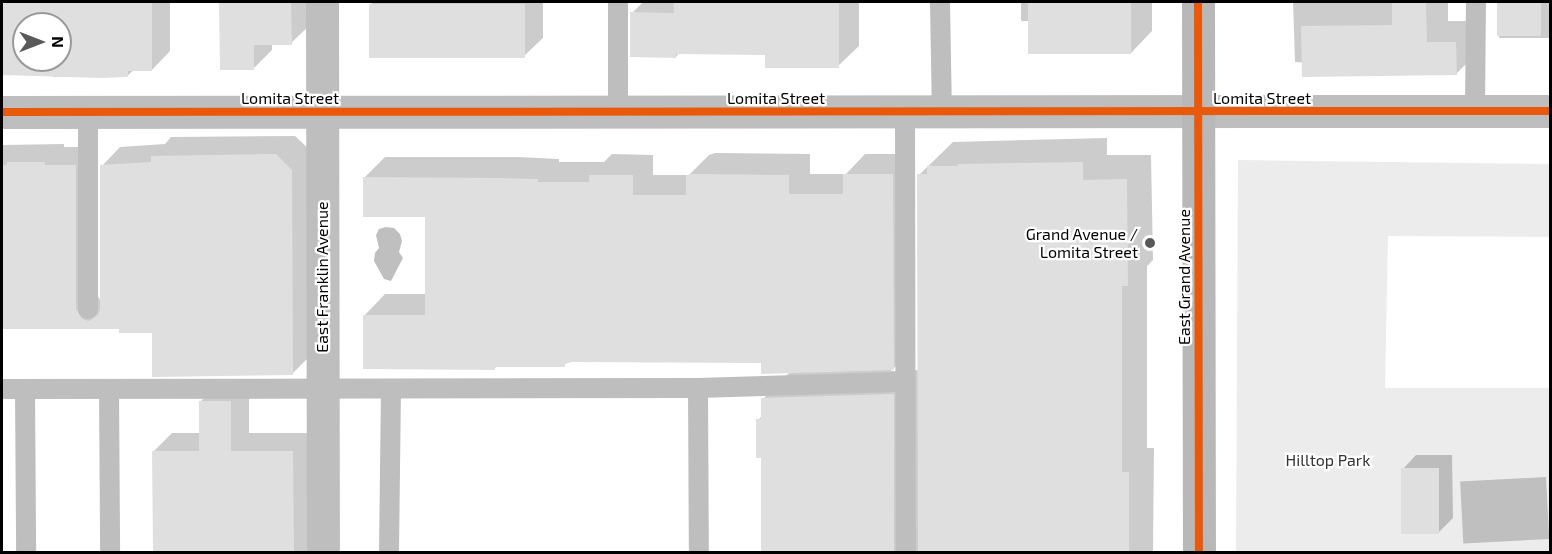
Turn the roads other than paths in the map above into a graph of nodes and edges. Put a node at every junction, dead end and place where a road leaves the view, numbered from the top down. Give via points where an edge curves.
1 (322, 2) edge
2 (618, 2) edge
3 (940, 2) edge
4 (1198, 2) edge
5 (1476, 2) edge
6 (1475, 111) junction
7 (1551, 111) edge
8 (2, 112) edge
9 (88, 112) junction
10 (322, 112) junction
11 (618, 112) junction
12 (905, 112) junction
13 (942, 112) junction
14 (1198, 112) junction
15 (88, 309) dead end
16 (905, 382) junction
17 (698, 388) junction
18 (2, 389) edge
19 (25, 389) junction
20 (322, 389) junction
21 (391, 389) junction
22 (109, 390) junction
23 (26, 552) edge
24 (110, 552) edge
25 (323, 552) edge
26 (389, 552) edge
27 (699, 552) edge
28 (906, 552) edge
29 (1199, 552) edge

1 - 10 street, East Franklin Avenue
2 - 11 lane
3 - 13 lane
4 - 14 main road, East Grand Avenue
5 - 6 lane
6 - 7 street, Lomita Street
6 - 14 street, Lomita Street
8 - 9 street, Lomita Street
9 - 10 street, Lomita Street
9 - 15 lane
10 - 11 street, Lomita Street
10 - 20 street, East Franklin Avenue
11 - 12 street, Lomita Street
12 - 13 street, Lomita Street
12 - 16 lane
13 - 14 street, Lomita Street
14 - 29 main road, East Grand Avenue
16 - 17 lane
16 - 28 lane
17 - 21 lane
17 - 27 lane
18 - 19 lane
19 - 22 lane
19 - 23 lane
20 - 21 lane
20 - 22 lane
20 - 25 street, East Franklin Avenue
21 - 26 lane
22 - 24 lane

